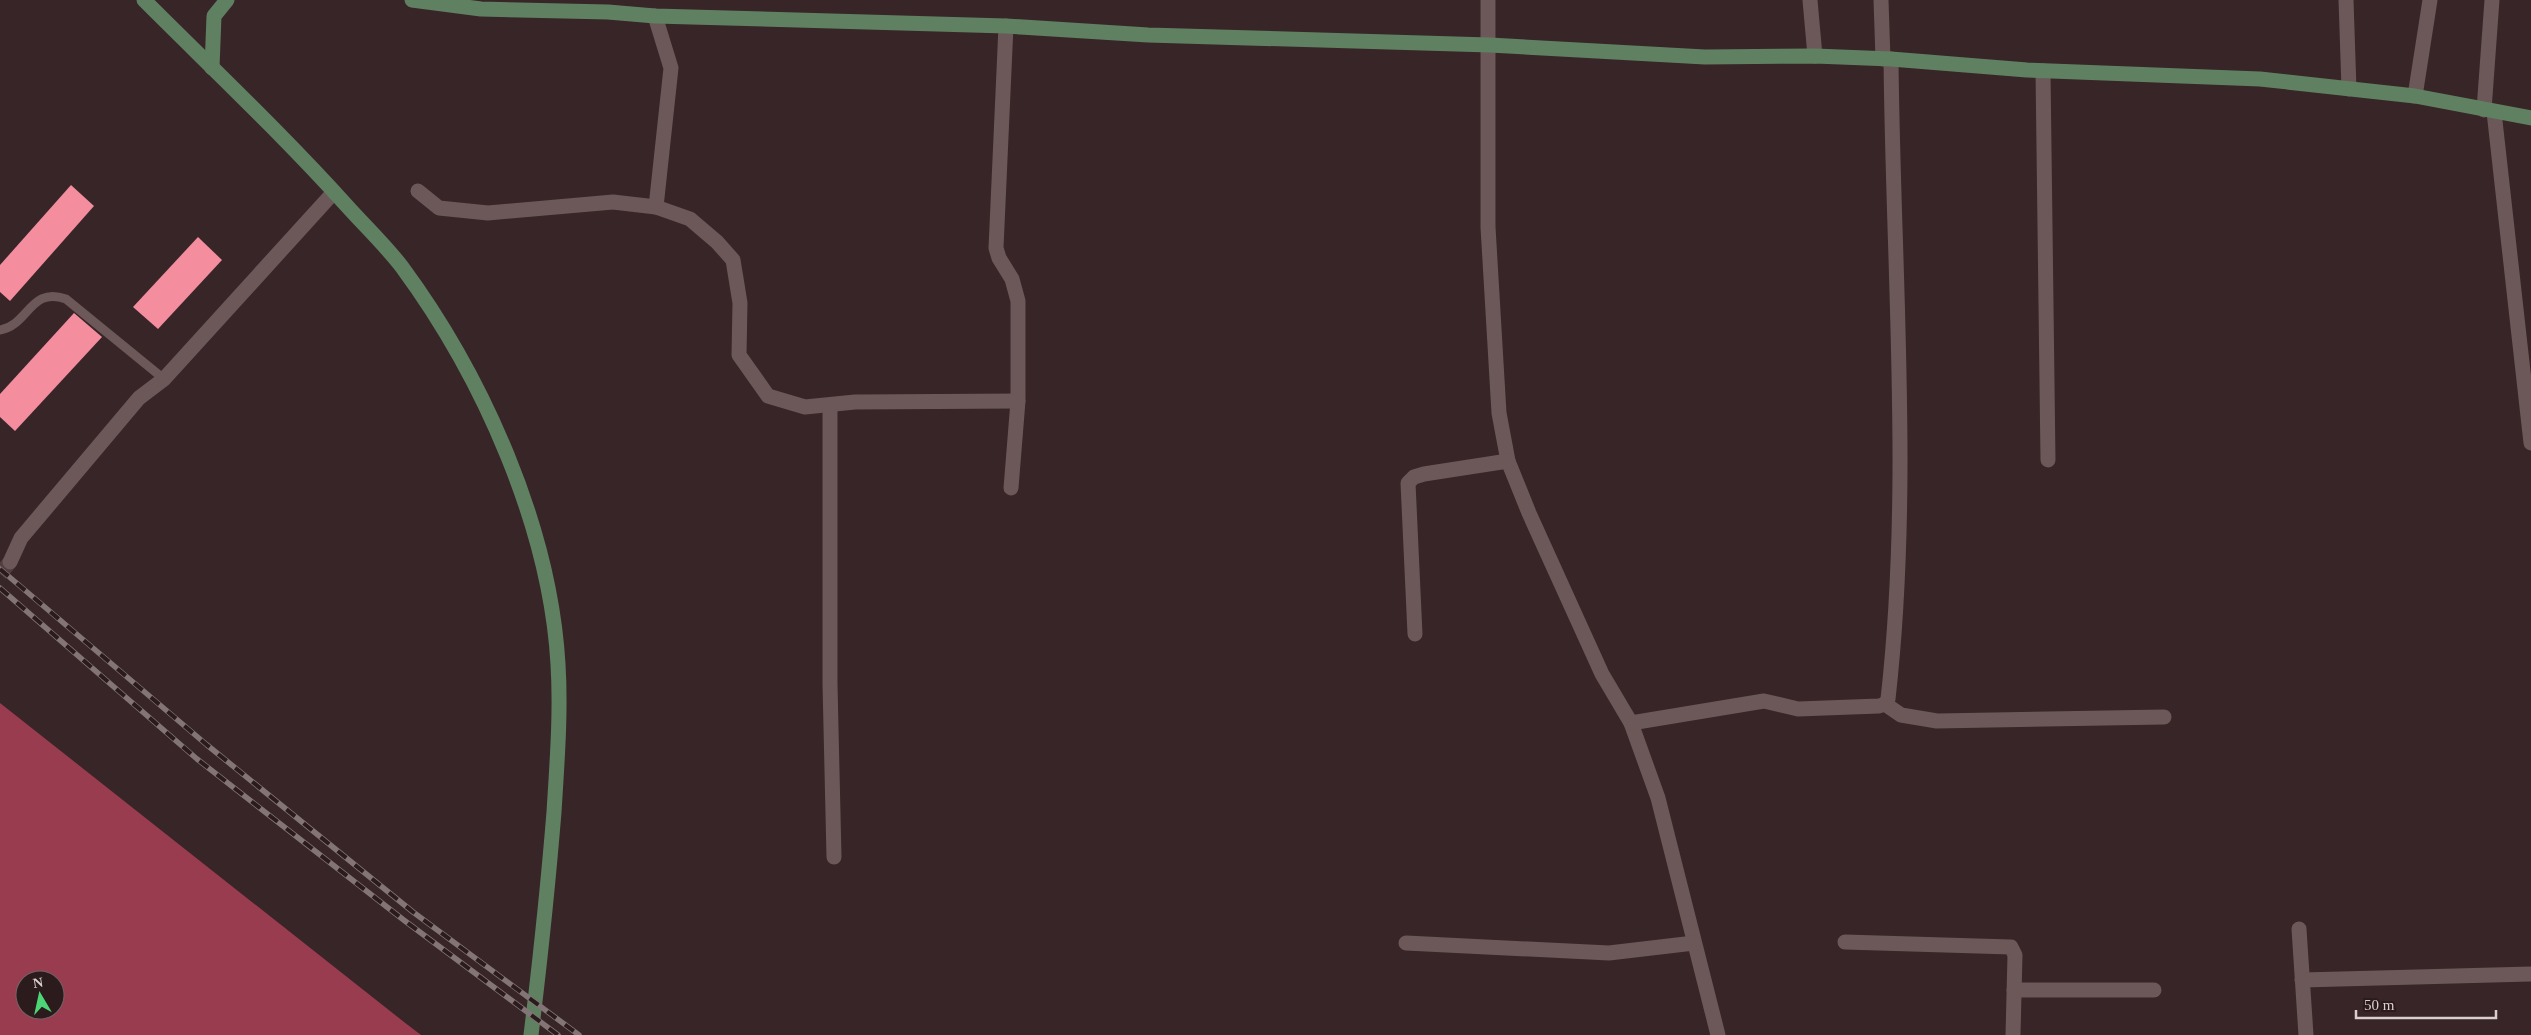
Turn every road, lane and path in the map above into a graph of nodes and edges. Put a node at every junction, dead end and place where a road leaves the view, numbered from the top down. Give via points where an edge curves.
1 (144, 0) edge
2 (227, 0) edge
3 (412, 0) edge
4 (1488, 0) edge
5 (1810, 0) edge
6 (1881, 0) edge
7 (2346, 0) edge
8 (2430, 0) edge
9 (2492, 0) edge
10 (609, 6) edge
11 (655, 16) junction
12 (1006, 26) junction
13 (1490, 45) junction
14 (1815, 56) junction
15 (1887, 59) junction
16 (212, 68) junction
17 (2043, 71) junction
18 (2349, 89) junction
19 (2415, 96) junction
20 (2489, 111) junction
21 (2531, 118) edge
22 (418, 191) dead end
23 (334, 192) junction
24 (656, 207) junction
25 (0, 330) edge
26 (164, 379) junction
27 (1018, 400) junction
28 (830, 405) junction
29 (2531, 443) edge
30 (2048, 460) dead end
31 (1508, 461) junction
32 (1011, 488) dead end
33 (10, 562) tunnel mouth
34 (1414, 634) dead end
35 (1885, 704) junction
36 (2164, 717) dead end
37 (1631, 723) junction
38 (834, 857) dead end
39 (2299, 929) dead end
40 (1694, 942) junction
41 (1845, 942) dead end
42 (1406, 943) dead end
43 (2531, 974) edge
44 (2302, 980) junction
45 (2014, 990) junction
46 (2154, 990) dead end
47 (532, 1035) edge
48 (1718, 1035) edge
49 (2013, 1035) edge
50 (2306, 1035) edge

1 - 16 main road
2 - 16 main road via 214,16
3 - 10 main road via 481,9
4 - 13 street
5 - 14 street
6 - 15 street
7 - 18 street
8 - 19 street
9 - 20 street
10 - 11 main road
11 - 12 main road
11 - 24 street via 671,68
12 - 13 main road via 1148,35
12 - 27 street via 996,248 998,258 1012,279 1018,301
13 - 14 main road via 1705,57
13 - 31 street via 1488,227 1500,413
14 - 15 main road
15 - 17 main road
15 - 35 street via 1901,402 1897,580 1891,670
16 - 23 main road
17 - 18 main road via 2260,79
17 - 30 street
18 - 19 main road
19 - 20 main road
20 - 21 main road
20 - 29 street
22 - 24 street via 439,208 488,213 613,202
23 - 26 street
23 - 47 main road via 401,266 460,356 500,439 535,535 551,602 558,664 557,760 547,900
24 - 28 street via 690,219 718,242 733,260 740,303 739,355 768,396 805,407
25 - 26 lane via 8,328 39,300 56,295 66,299
26 - 33 street via 140,398 21,538
27 - 28 street
27 - 32 street
28 - 38 street
31 - 34 street via 1424,474 1408,483
31 - 37 street via 1602,674
35 - 36 street via 1901,715 1937,721
35 - 37 street via 1798,710 1764,701
37 - 40 street via 1658,798
39 - 44 street
40 - 42 street via 1609,953
40 - 48 street
41 - 45 street via 2008,946 2015,955
43 - 44 street
44 - 50 street
45 - 46 street
45 - 49 street

